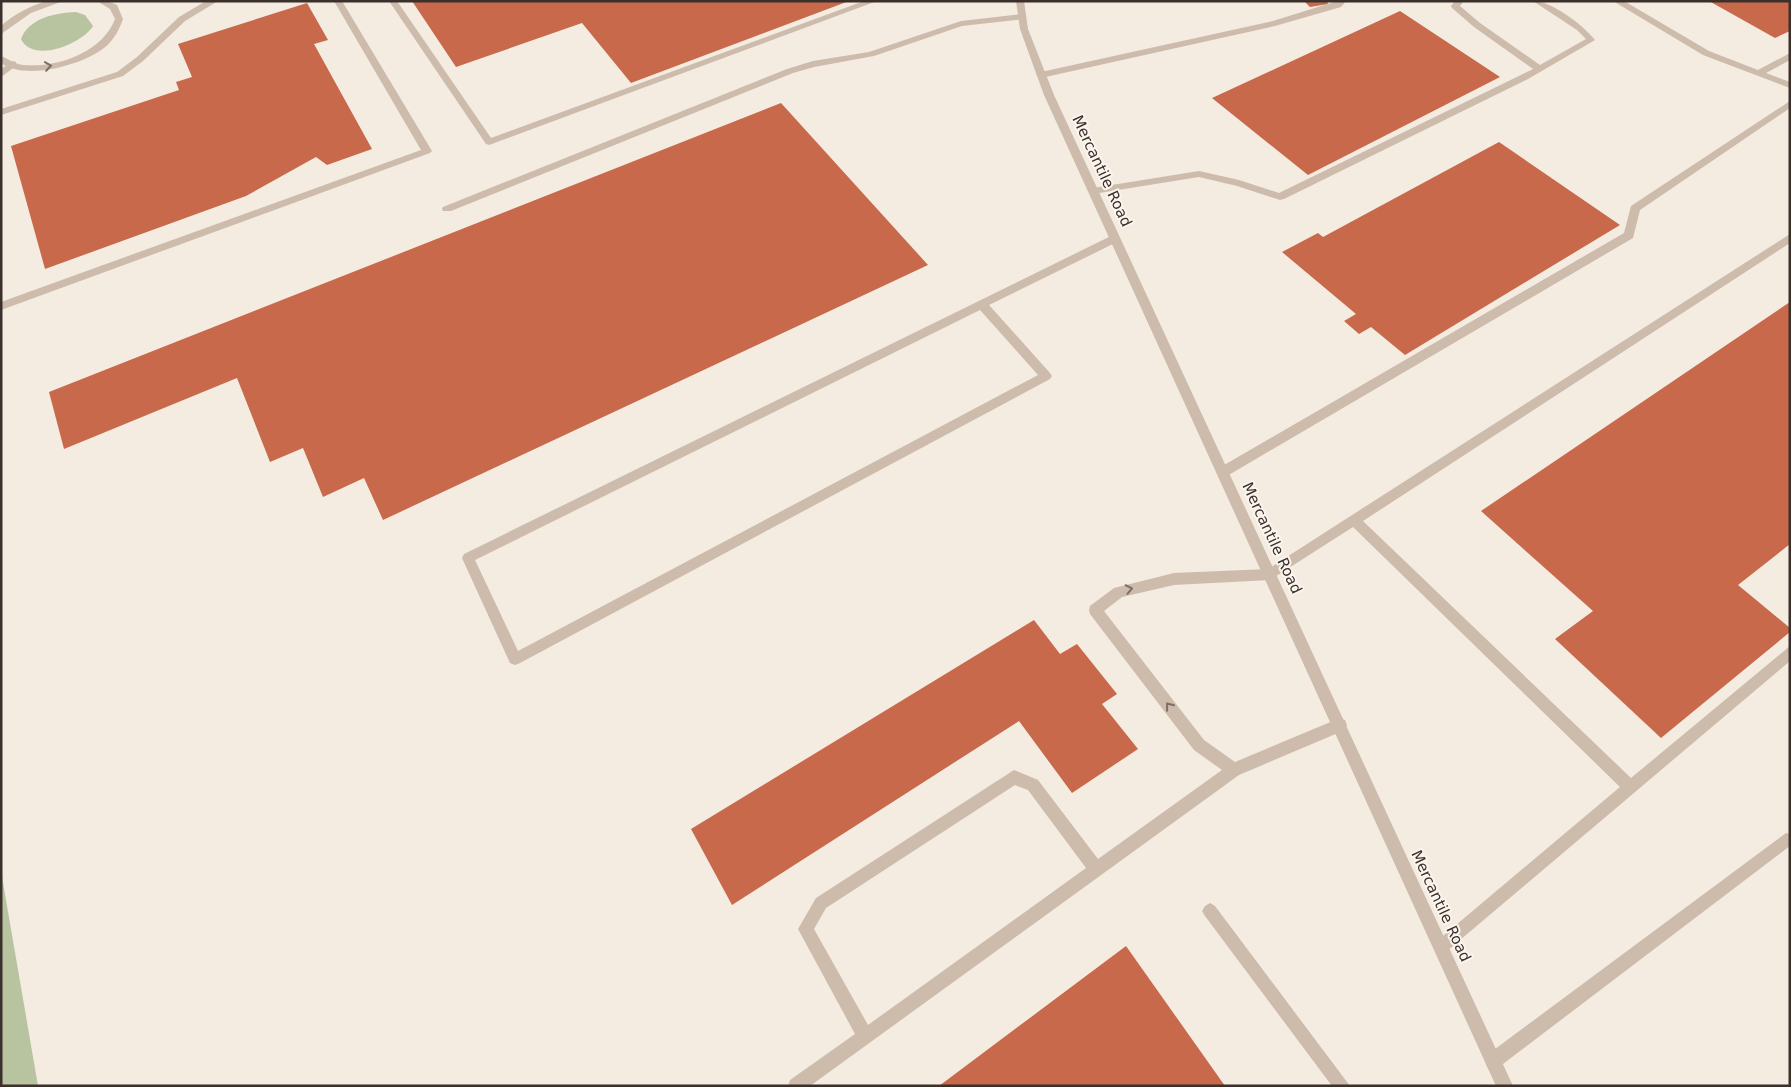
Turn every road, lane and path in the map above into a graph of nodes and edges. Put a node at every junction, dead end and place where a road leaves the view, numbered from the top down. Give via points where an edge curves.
1 (59, 1) edge
2 (101, 1) edge
3 (214, 1) edge
4 (338, 1) edge
5 (393, 1) edge
6 (874, 1) edge
7 (1020, 1) edge
8 (1342, 1) edge
9 (1460, 1) edge
10 (1537, 1) edge
11 (1617, 1) edge
12 (1022, 16) junction
13 (1, 31) edge
14 (1790, 56) edge
15 (1, 58) edge
16 (13, 64) junction
17 (1540, 69) junction
18 (1758, 73) junction
19 (1, 74) edge
20 (1041, 75) junction
21 (1790, 85) edge
22 (1790, 104) edge
23 (1, 112) edge
24 (1094, 192) junction
25 (447, 209) dead end
26 (1115, 238) junction
27 (1790, 238) edge
28 (981, 304) junction
29 (1, 306) edge
30 (1223, 472) junction
31 (1354, 520) junction
32 (1270, 574) junction
33 (1790, 652) edge
34 (1340, 725) junction
35 (1234, 770) junction
36 (1630, 787) junction
37 (1786, 840) dead end
38 (1096, 869) junction
39 (1210, 911) dead end
40 (1442, 946) junction
41 (865, 1036) junction
42 (1493, 1061) junction
43 (796, 1086) edge
44 (1342, 1086) edge
45 (1505, 1086) edge

1 - 13 street via 29,11
16 -> 2 street via 23,68 48,67 75,60 99,48 114,33 120,19 114,8
3 - 23 street via 182,19 120,74
4 - 29 street via 427,151
5 - 6 street via 489,142
7 - 12 street, Mercantile Road
8 - 20 street via 1338,6 1275,23
9 - 17 street via 1454,6
10 - 17 street via 1580,28 1591,40
11 - 18 street via 1706,53
12 - 20 street, Mercantile Road
12 - 25 street via 961,24 871,54 790,71
14 - 18 street
15 - 16 street
16 - 19 street
17 - 24 street via 1280,197 1199,174
18 - 21 street
20 - 24 street, Mercantile Road
22 - 30 street via 1635,208 1629,235
24 - 26 street, Mercantile Road
26 - 28 street
26 - 30 street, Mercantile Road
27 - 31 street
28 - 28 street via 468,558 515,658 1046,376
30 - 32 street, Mercantile Road
31 - 32 street
31 - 36 street
32 - 34 street, Mercantile Road
35 -> 32 street via 1199,745 1095,610 1119,592 1174,579
33 - 36 street
34 - 35 street
34 - 40 street, Mercantile Road
35 - 38 street
36 - 40 street
37 - 42 street
38 - 41 street
38 - 41 street via 1033,785 1014,777 820,903 806,928
39 - 44 street
40 - 42 street, Mercantile Road
41 - 43 street
42 - 45 street, Mercantile Road

